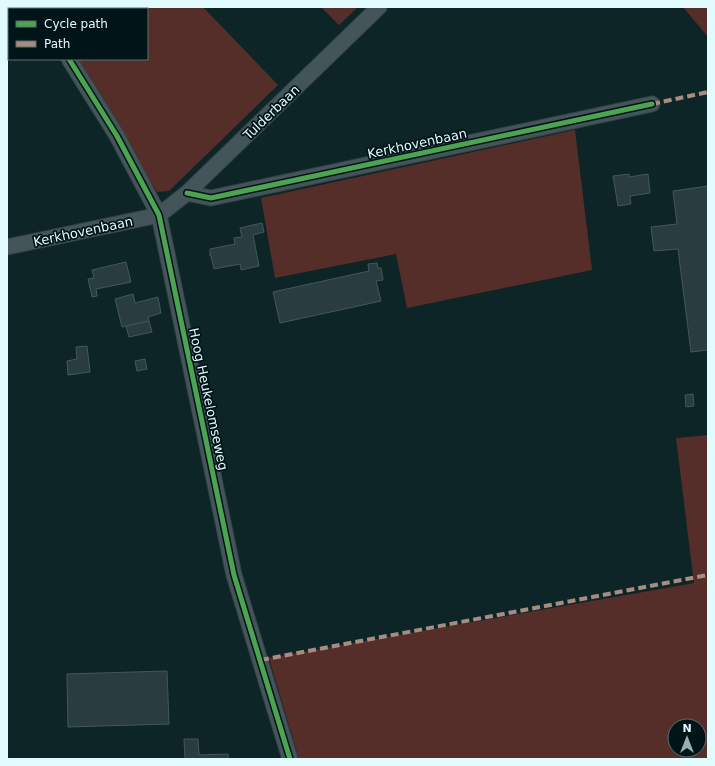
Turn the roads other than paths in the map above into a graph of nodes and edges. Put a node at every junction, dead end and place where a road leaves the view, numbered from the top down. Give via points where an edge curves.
1 (379, 7) edge
2 (70, 60) edge
3 (652, 104) dead end
4 (187, 193) junction
5 (160, 215) junction
6 (7, 247) edge
7 (290, 759) edge

1 - 4 street, Tulderbaan
2 - 5 street, Hoog Heukelomseweg via 117,136
3 - 4 street, Kerkhovenbaan via 211,198
4 - 5 street, Tulderbaan
5 - 6 street, Kerkhovenbaan
5 - 7 street, Hoog Heukelomseweg via 234,575

